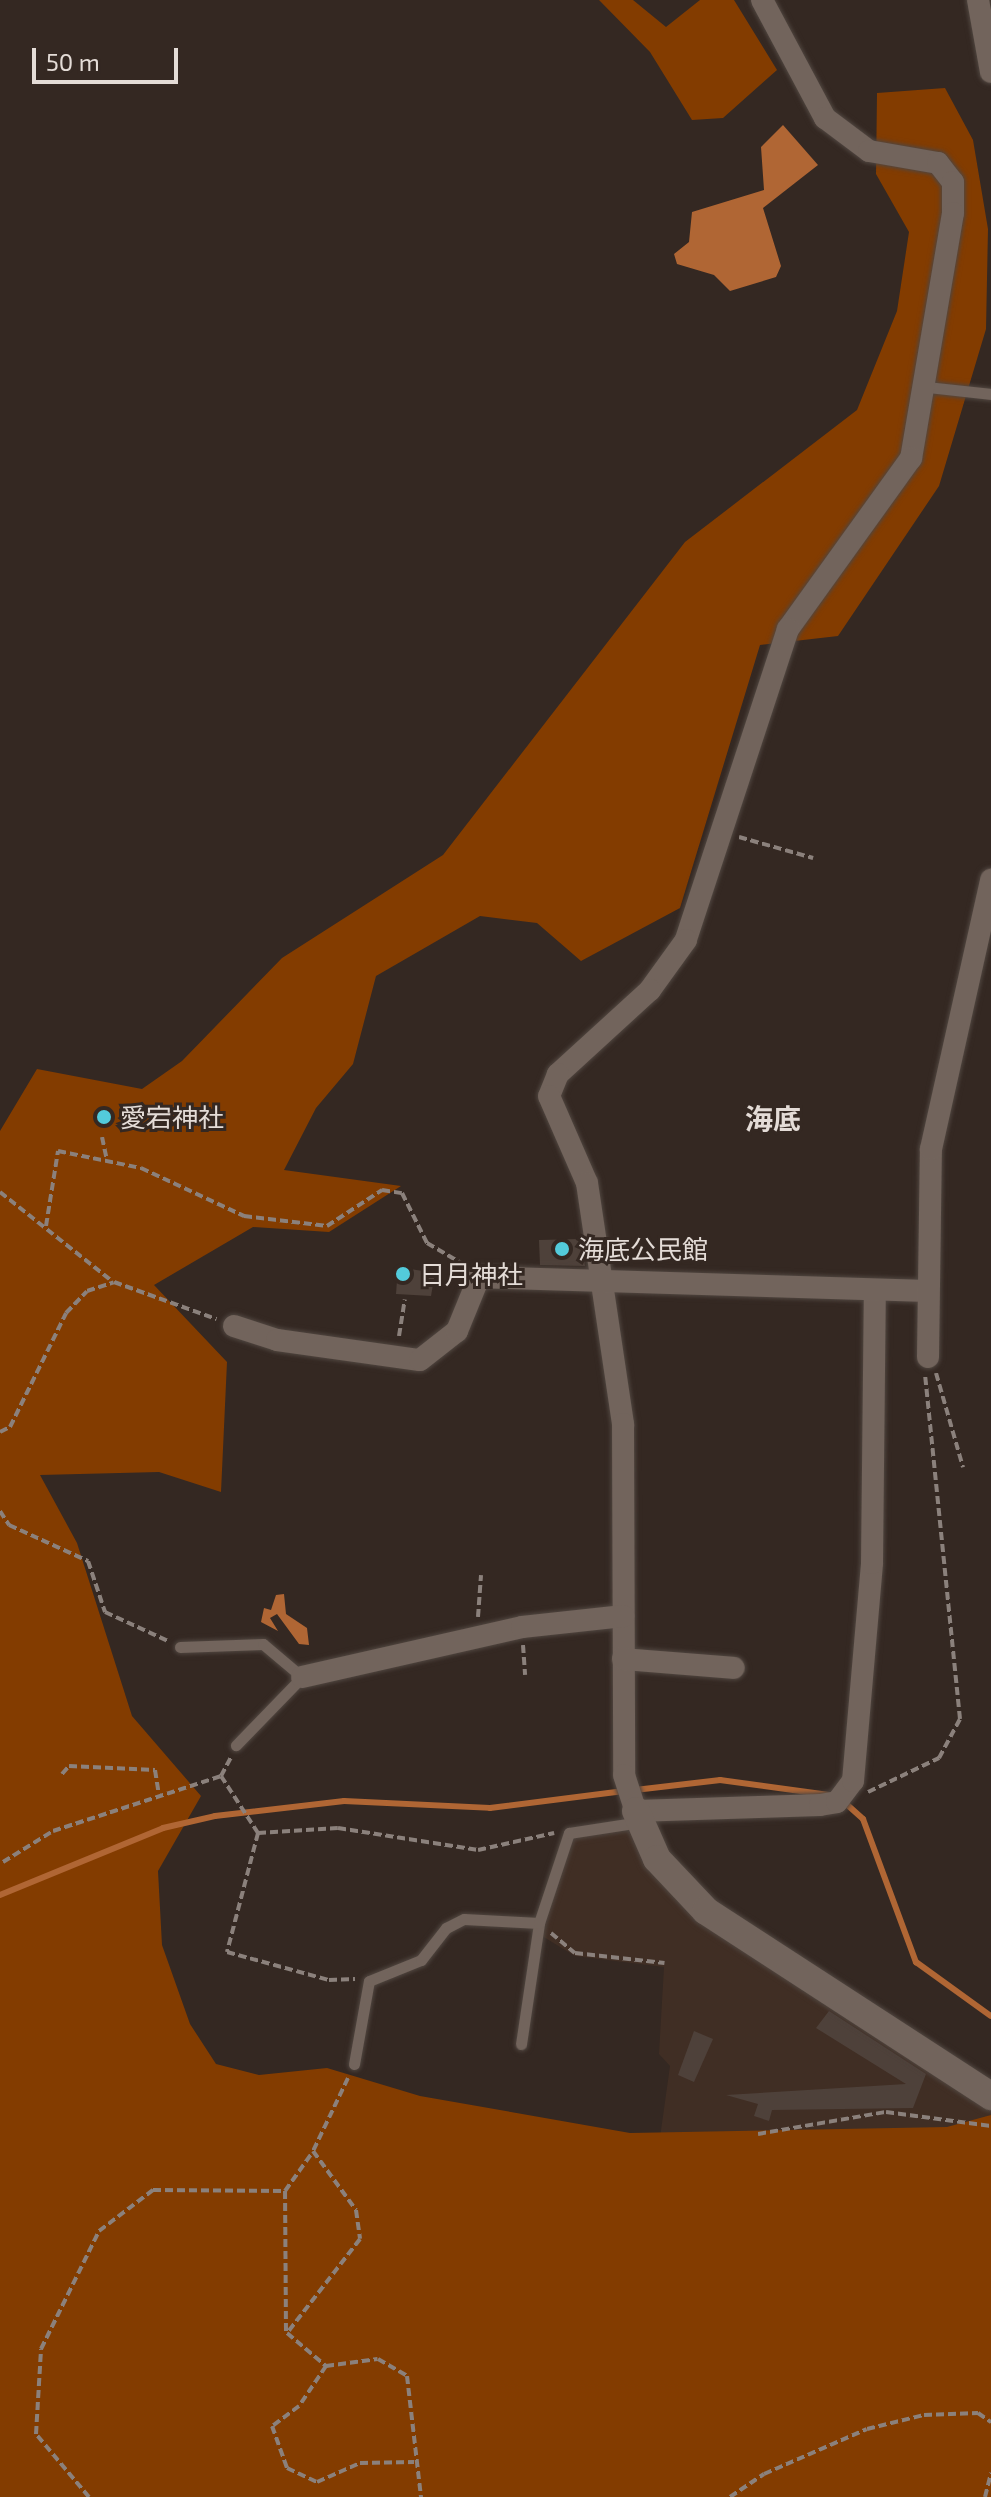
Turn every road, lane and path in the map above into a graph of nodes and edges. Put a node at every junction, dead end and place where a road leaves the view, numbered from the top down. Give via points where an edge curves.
1 (762, 0) edge
2 (978, 0) edge
3 (991, 72) edge
4 (927, 387) junction
5 (991, 394) edge
6 (722, 832) junction
7 (813, 858) dead end
8 (991, 880) edge
9 (102, 1137) dead end
10 (107, 1161) junction
11 (0, 1192) edge
12 (46, 1226) junction
13 (598, 1278) junction
14 (477, 1281) junction
15 (114, 1282) junction
16 (875, 1291) junction
17 (925, 1291) junction
18 (405, 1299) dead end
19 (234, 1326) joint
20 (396, 1355) junction
21 (928, 1357) junction
22 (0, 1432) edge
23 (963, 1467) dead end
24 (0, 1511) edge
25 (481, 1575) dead end
26 (623, 1616) junction
27 (522, 1627) junction
28 (476, 1637) junction
29 (180, 1647) joint
30 (623, 1659) junction
31 (724, 1662) dead end
32 (525, 1675) dead end
33 (302, 1677) junction
34 (236, 1745) joint
35 (62, 1774) dead end
36 (221, 1776) junction
37 (849, 1789) junction
38 (159, 1794) junction
39 (638, 1816) junction
40 (258, 1833) junction
41 (569, 1833) junction
42 (3, 1862) dead end
43 (553, 1916) dead end
44 (539, 1923) junction
45 (227, 1952) junction
46 (223, 1961) dead end
47 (664, 1963) dead end
48 (369, 1981) junction
49 (521, 2044) dead end
50 (354, 2064) joint
51 (991, 2096) edge
52 (991, 2126) edge
53 (758, 2134) dead end
54 (313, 2151) junction
55 (285, 2191) junction
56 (287, 2333) junction
57 (326, 2366) junction
58 (991, 2422) edge
59 (414, 2462) junction
60 (991, 2473) edge
61 (89, 2497) edge
62 (421, 2497) edge
63 (730, 2497) edge
64 (985, 2497) edge

1 - 4 street via 840,135 878,154 938,163 953,182
2 - 3 street
4 - 5 lane
4 - 6 street via 899,484 788,629
6 - 7 path
6 - 13 street via 686,940 670,965 558,1074 549,1096 587,1183
8 - 17 street via 939,1093
9 - 10 path
10 - 12 path via 58,1151
10 - 14 path via 141,1168 244,1216 327,1226 382,1190 402,1193 427,1243 459,1259
11 - 12 path
12 - 15 path
13 - 14 street
13 - 16 street
13 - 26 street via 623,1424
14 - 20 street via 457,1331 420,1360
15 - 19 path
15 - 22 path via 87,1291 66,1313 10,1427
16 - 17 street
16 - 37 street via 872,1563
17 - 21 street
18 - 20 path
19 - 20 street via 277,1340
21 - 23 path
21 - 37 path via 939,1550 960,1719 946,1750 915,1775 864,1794
24 - 29 path via 9,1525 88,1561 105,1612
25 - 28 path
26 - 27 street
26 - 30 street
27 - 28 street
27 - 32 path
28 - 33 street
29 - 33 lane via 263,1644
30 - 31 street
30 - 39 street via 624,1775
33 - 34 lane
34 - 36 path
35 - 38 path via 69,1766 155,1770
36 - 38 path
36 - 40 path
37 - 39 street via 837,1802 820,1805
38 - 42 path via 122,1813 53,1831
39 - 41 lane
39 - 51 street via 657,1859 706,1911
40 - 41 path via 338,1828 478,1850 539,1832
40 - 45 path
41 - 44 lane
43 - 47 path via 548,1931 575,1953
44 - 48 lane via 464,1919 446,1928 421,1960
44 - 49 lane
45 - 46 path
45 - 48 path via 327,1982
48 - 50 lane
50 - 54 path
52 - 53 path via 886,2112
54 - 55 path
54 - 56 path via 356,2210 360,2239
55 - 56 path
55 - 61 path via 153,2190 99,2231 41,2349 36,2434
56 - 57 path
57 - 59 path via 378,2359 407,2376
57 - 59 path via 299,2406 272,2426 287,2468 317,2482 360,2463
58 - 63 path via 978,2413 924,2415 867,2429 764,2474
59 - 62 path
60 - 64 path

